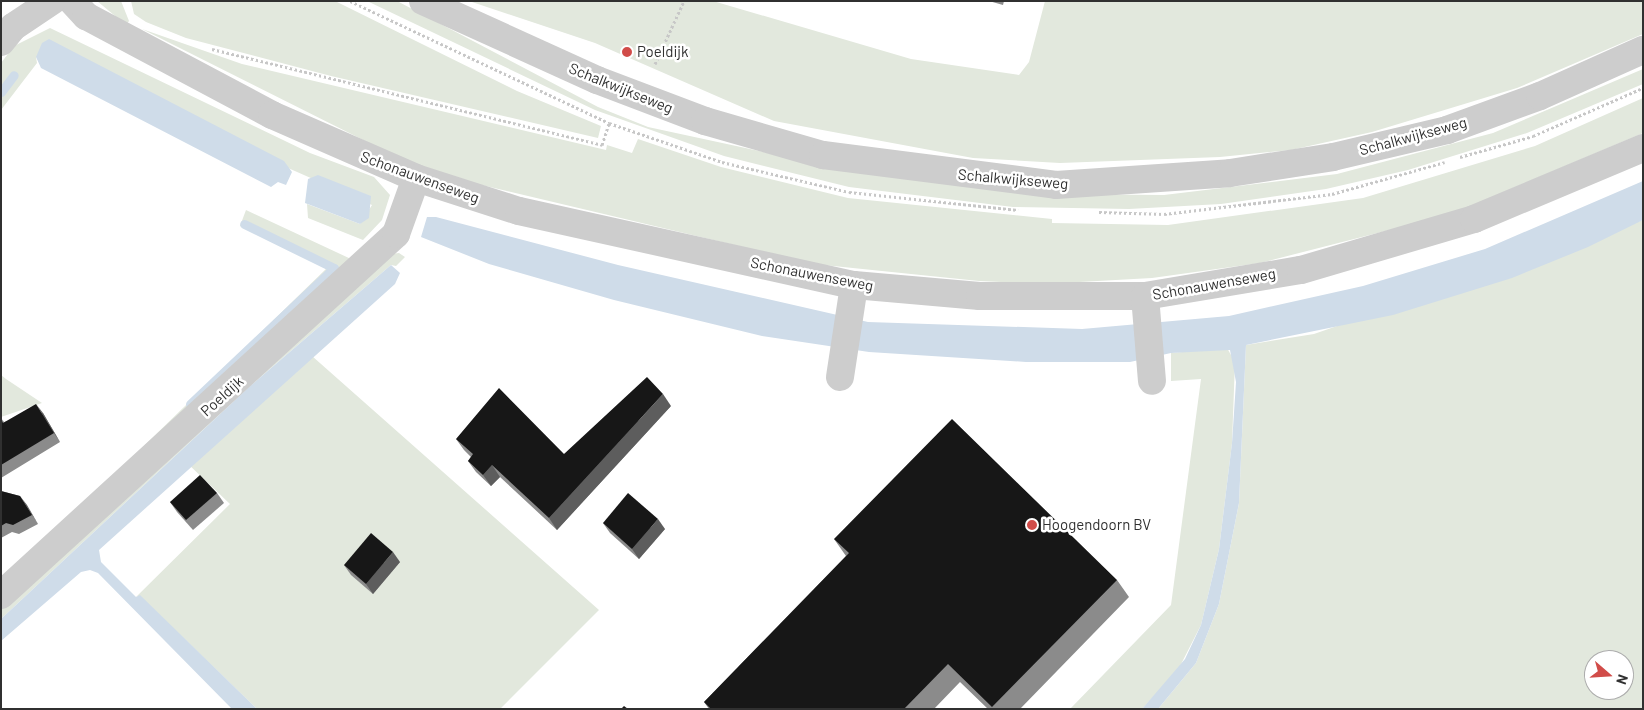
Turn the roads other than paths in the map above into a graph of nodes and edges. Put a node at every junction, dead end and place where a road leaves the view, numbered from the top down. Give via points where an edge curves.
1 (52, 1) edge
2 (72, 1) edge
3 (423, 1) edge
4 (1, 42) edge
5 (1643, 50) edge
6 (1643, 148) edge
7 (416, 178) junction
8 (852, 297) junction
9 (1146, 309) junction
10 (842, 364) dead end
11 (1151, 371) dead end
12 (1, 595) edge

1 - 4 street via 13,27
2 - 7 street, Schonauwenseweg via 86,16 272,115
3 - 5 street, Schalkwijkseweg via 597,80 759,137 823,155 1056,185 1230,173 1333,157 1447,130 1540,96
6 - 9 street, Schonauwenseweg via 1465,222 1301,270
7 - 8 street, Schonauwenseweg via 519,211
7 - 12 street, Poeldijk via 396,234
8 - 9 street, Schonauwenseweg via 980,296
8 - 10 street
9 - 11 street

